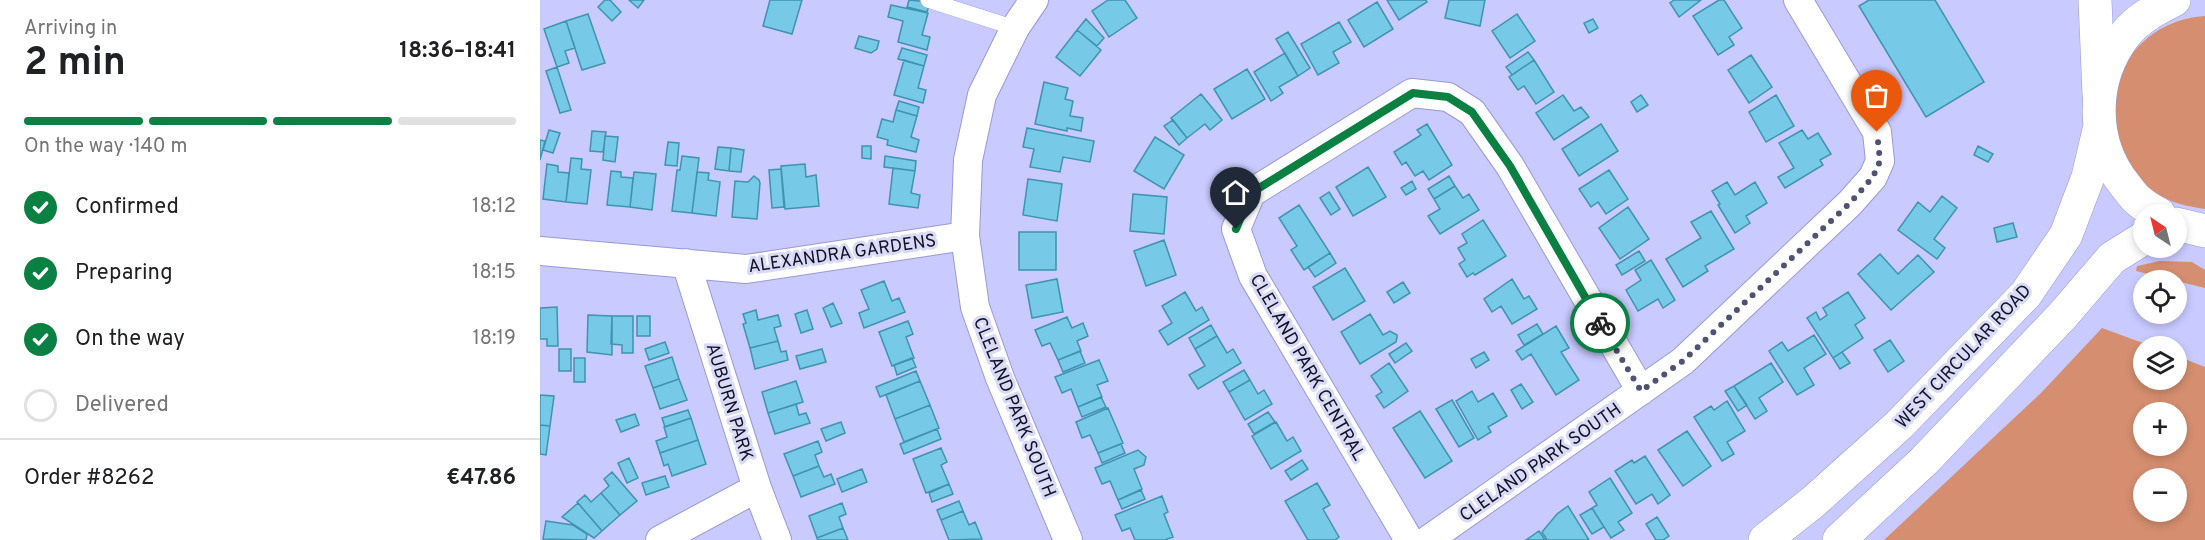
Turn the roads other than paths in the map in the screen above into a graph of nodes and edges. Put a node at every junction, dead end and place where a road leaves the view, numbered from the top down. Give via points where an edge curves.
1 (928, 0) edge
2 (1034, 0) edge
3 (1798, 0) edge
4 (2095, 0) edge
5 (2174, 0) edge
6 (1015, 28) junction
7 (2099, 96) junction
8 (2099, 130) junction
9 (2143, 204) edge
10 (2187, 227) edge
11 (2205, 231) edge
12 (965, 236) junction
13 (2133, 245) edge
14 (540, 251) edge
15 (686, 263) junction
16 (1641, 391) junction
17 (757, 488) junction
18 (660, 540) edge
19 (777, 540) edge
20 (1068, 540) edge
21 (1408, 540) edge
22 (1428, 540) edge
23 (1765, 540) edge
24 (1839, 540) edge

1 - 6 lane
2 - 6 street, CLELAND PARK SOUTH
3 - 16 street, CLELAND PARK SOUTH via 1877,132 1880,161 1873,177 1850,203 1683,361
4 - 7 main road
5 - 7 main road via 2152,11 2126,34 2108,63
6 - 12 street, CLELAND PARK SOUTH via 981,95 968,160
7 - 8 main road
8 - 9 main road via 2112,169
8 - 23 main road, WEST CIRCULAR ROAD via 2088,177 2066,236 2026,294 1899,425
10 - 11 main road
12 - 15 street, ALEXANDRA GARDENS via 746,269
12 - 20 street, CLELAND PARK SOUTH via 975,307 1000,378
13 - 24 main road via 2112,258 1924,461
14 - 15 street, ALEXANDRA GARDENS
15 - 17 street, AUBURN PARK
16 - 21 street, CLELAND PARK CENTRAL via 1510,166 1472,112 1448,97 1413,93 1251,193 1236,229 1253,276
16 - 22 street, CLELAND PARK SOUTH
17 - 18 street
17 - 19 street, AUBURN PARK

